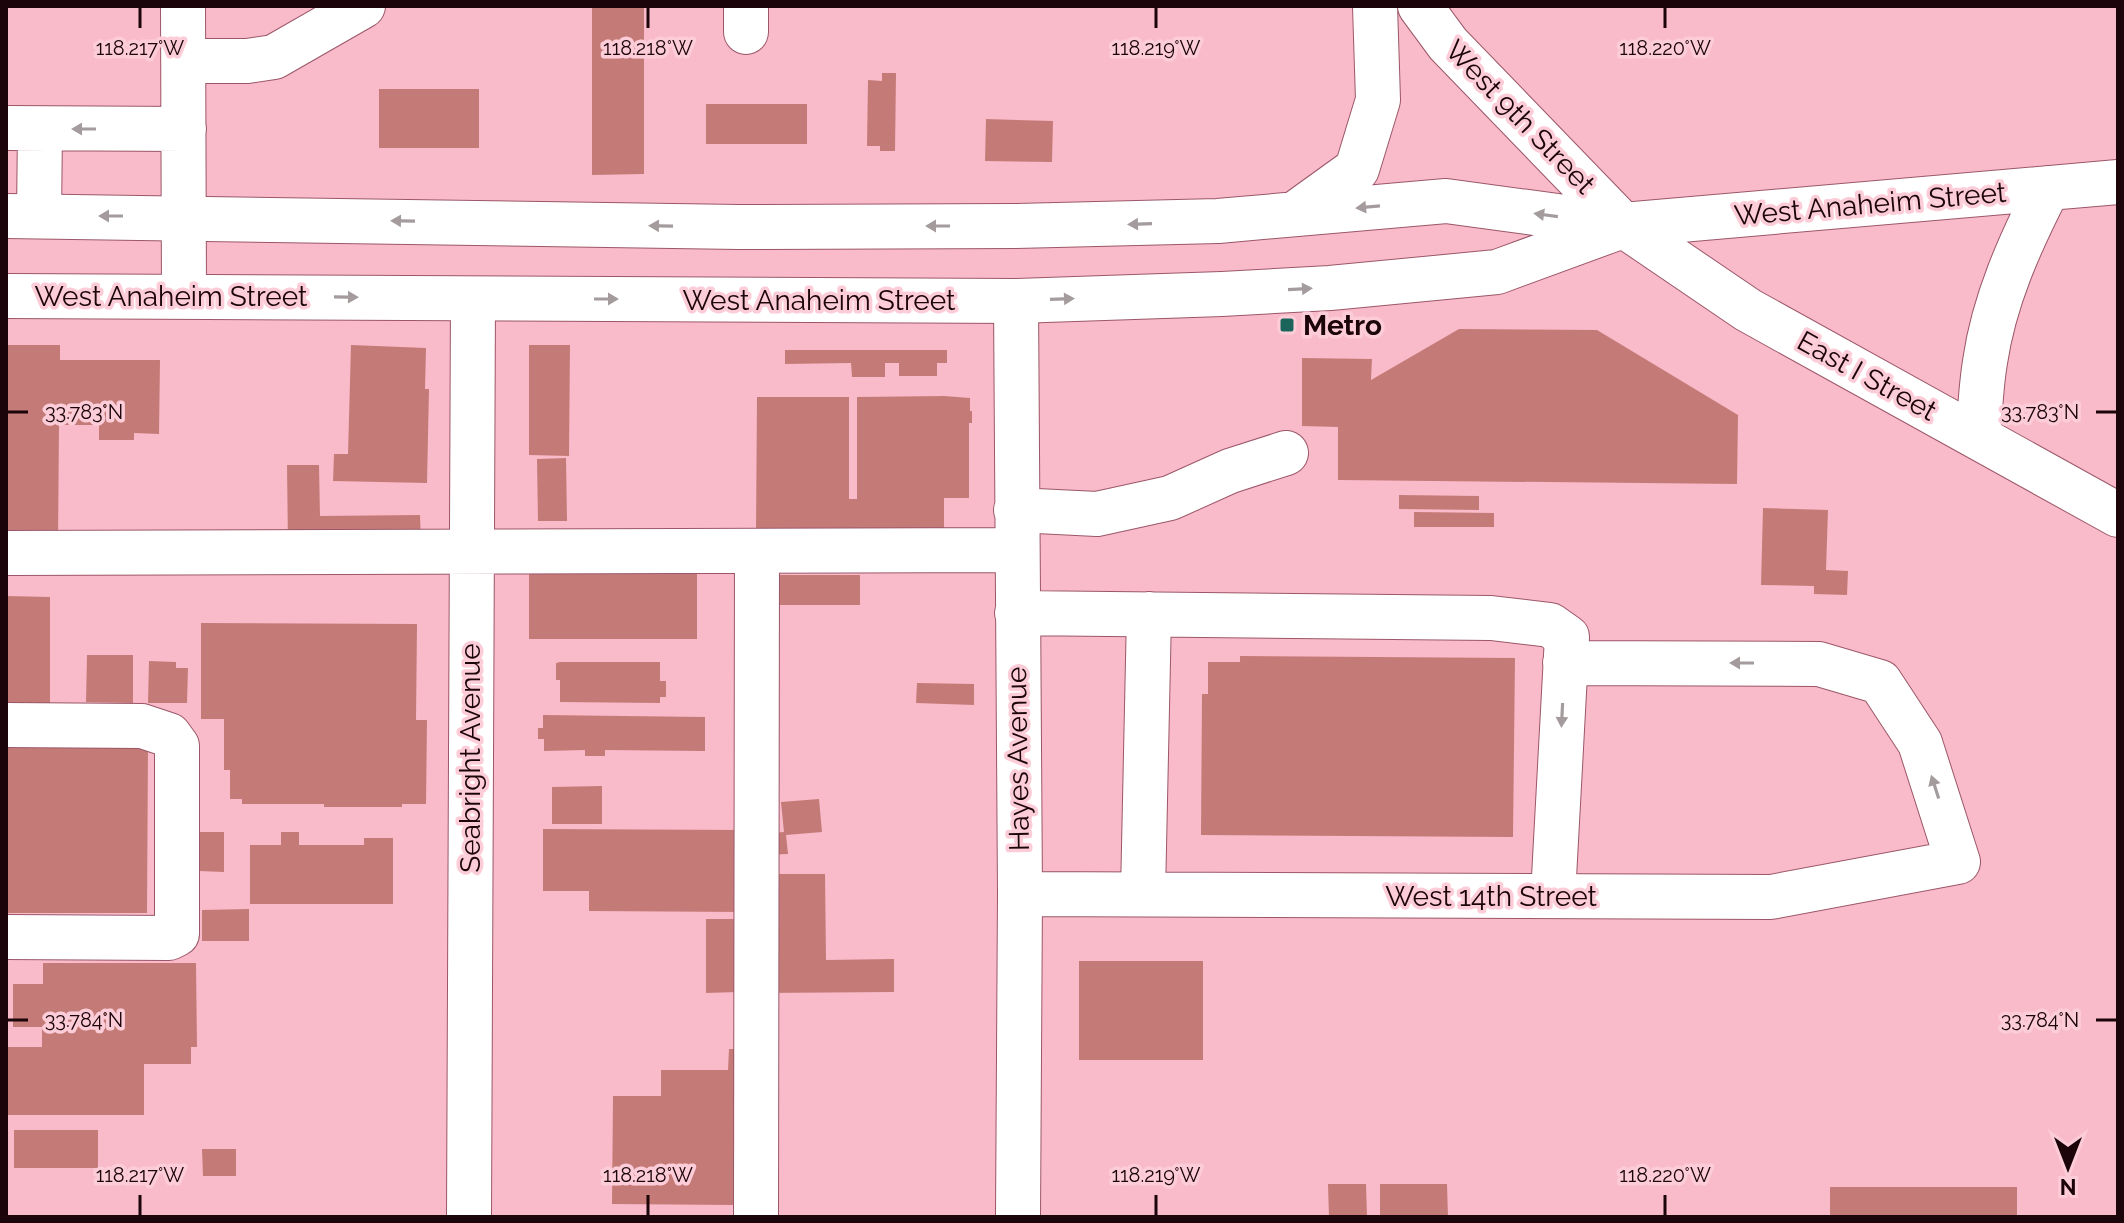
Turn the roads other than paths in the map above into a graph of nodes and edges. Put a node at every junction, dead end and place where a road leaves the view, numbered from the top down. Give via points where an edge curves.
1 (183, 6) edge
2 (363, 6) edge
3 (1375, 6) edge
4 (1420, 6) edge
5 (184, 61) junction
6 (23, 128) edge
7 (184, 129) junction
8 (2118, 182) edge
9 (2048, 188) junction
10 (1295, 214) junction
11 (22, 216) edge
12 (184, 217) junction
13 (1623, 225) junction
14 (184, 295) junction
15 (6, 296) edge
16 (473, 299) junction
17 (1016, 301) junction
18 (1978, 436) junction
19 (1286, 453) dead end
20 (2118, 515) edge
21 (1016, 530) junction
22 (757, 551) junction
23 (6, 553) edge
24 (470, 553) junction
25 (1017, 613) junction
26 (1149, 614) junction
27 (1566, 650) junction
28 (6, 725) edge
29 (1020, 894) junction
30 (1143, 894) junction
31 (1553, 896) junction
32 (6, 937) edge
33 (469, 1217) edge
34 (756, 1217) edge
35 (1018, 1217) edge

1 - 5 main road
2 - 5 main road via 274,57
3 - 10 main road via 1378,100 1357,169
4 - 13 main road, West 9th Street via 1448,44
5 - 7 main road
7 -> 6 main road
6 - 11 main road
7 - 12 main road
8 - 9 main road, West Anaheim Street
9 - 13 main road, West Anaheim Street
9 - 18 main road via 2002,291 1985,361
10 -> 12 main road, West Anaheim Street via 1127,225 739,227
13 -> 10 main road, West Anaheim Street via 1446,201
12 -> 11 main road, West Anaheim Street
12 - 14 main road
17 -> 13 main road, West Anaheim Street via 1330,288 1497,272
13 - 18 main road, East I Street via 1748,310
14 - 15 main road, West Anaheim Street
14 -> 16 main road, West Anaheim Street
16 -> 17 main road, West Anaheim Street
16 - 24 main road, Seabright Avenue
17 - 21 main road, Hayes Avenue
18 - 20 main road, East I Street
19 - 21 main road via 1170,498
21 - 22 main road
21 - 25 main road, Hayes Avenue
22 - 24 main road
22 - 34 main road
23 - 24 main road
24 - 33 main road, Seabright Avenue
25 - 26 main road
25 - 29 main road, Hayes Avenue
26 - 27 main road via 1491,618 1550,625
26 - 30 main road
27 -> 31 main road
31 -> 27 main road, West 14th Street via 1771,897 1958,862 1920,743 1880,682 1819,664
28 - 32 main road via 142,726 169,735 177,746 178,916 177,934 169,938
29 - 30 main road, West 14th Street
29 - 35 main road, Hayes Avenue
30 - 31 main road, West 14th Street

